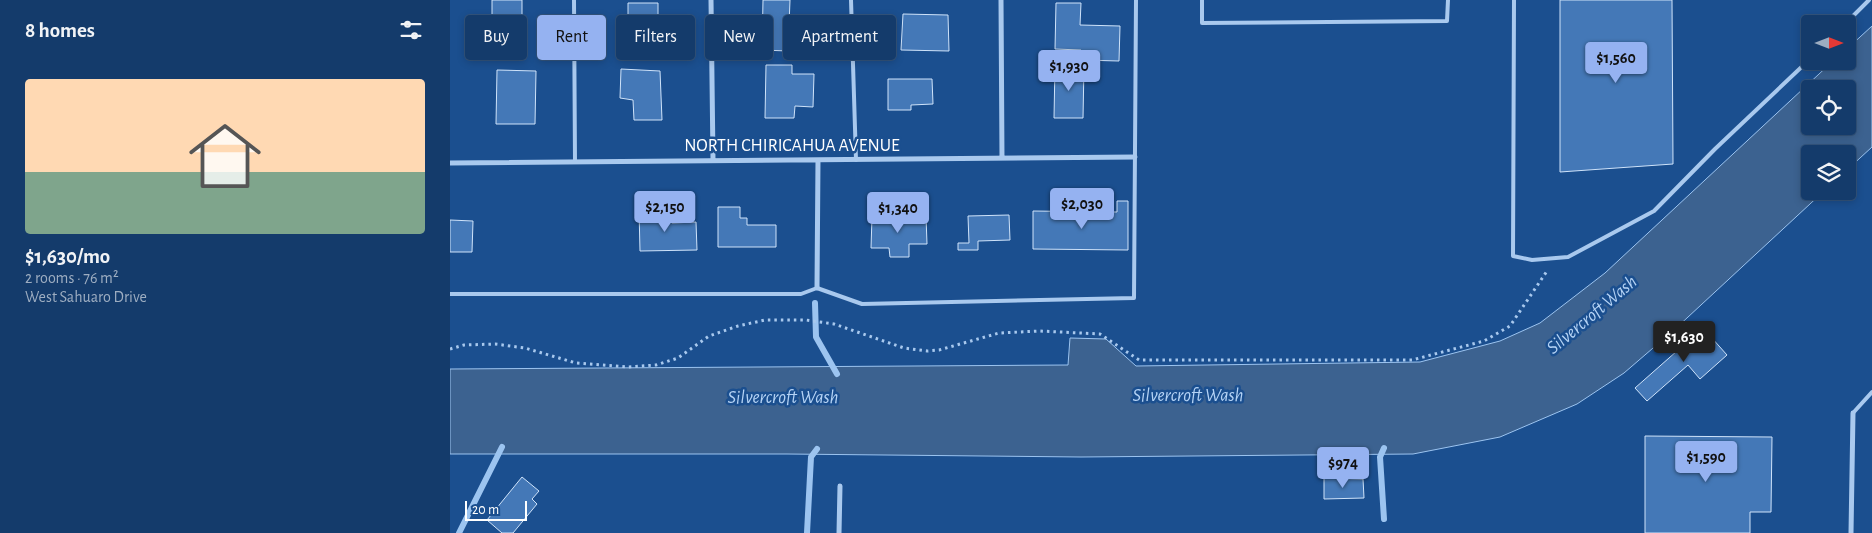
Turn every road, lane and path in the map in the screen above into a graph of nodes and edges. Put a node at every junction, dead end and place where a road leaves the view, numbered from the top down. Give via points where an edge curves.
1 (574, 0) edge
2 (711, 0) edge
3 (850, 0) edge
4 (1001, 0) edge
5 (1136, 0) edge
6 (1202, 0) edge
7 (1448, 0) edge
8 (1514, 0) edge
9 (1869, 0) edge
10 (1854, 15) edge
11 (1801, 67) edge
12 (1135, 157) junction
13 (1002, 158) junction
14 (713, 160) junction
15 (818, 160) junction
16 (856, 160) junction
17 (575, 161) junction
18 (450, 163) edge
19 (1555, 258) junction
20 (817, 288) junction
21 (450, 294) edge
22 (450, 349) edge
23 (1872, 392) edge
24 (1853, 413) joint
25 (840, 486) dead end
26 (840, 533) edge
27 (1851, 533) edge

1 - 17 lane
2 - 14 street
3 - 16 lane
4 - 13 street
5 - 12 lane
6 - 7 lane via 1202,23 1448,21
8 - 19 lane via 1514,256 1532,260
9 - 10 lane
11 - 19 lane via 1654,211 1568,257
12 - 13 street, NORTH CHIRICAHUA AVENUE
12 - 20 lane via 1134,298 862,304
13 - 16 street, NORTH CHIRICAHUA AVENUE
14 - 15 street, NORTH CHIRICAHUA AVENUE
14 - 17 street, NORTH CHIRICAHUA AVENUE
15 - 16 street, NORTH CHIRICAHUA AVENUE
15 - 20 street
17 - 18 street, NORTH CHIRICAHUA AVENUE
19 - 22 path via 1510,326 1484,341 1412,360 1139,360 1100,334 1040,331 999,333 927,351 904,348 834,324 806,320 765,320 738,326 709,336 678,358 656,365 628,367 576,363 525,348 495,344
20 - 21 lane via 801,294
23 - 24 lane
24 - 27 street
25 - 26 street

